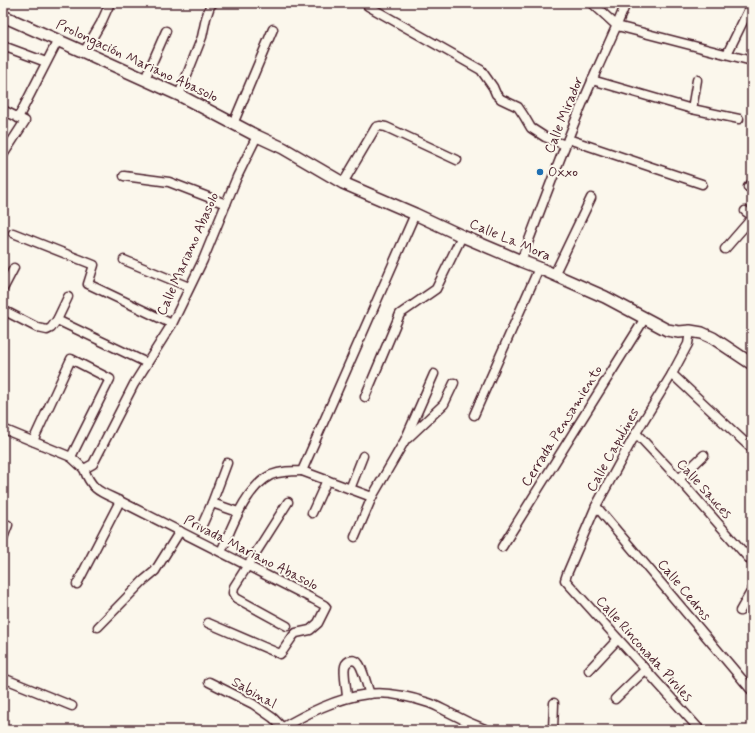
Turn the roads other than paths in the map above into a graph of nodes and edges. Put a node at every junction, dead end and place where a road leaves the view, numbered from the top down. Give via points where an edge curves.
1 (110, 3) edge
2 (213, 3) edge
3 (592, 3) edge
4 (626, 3) edge
5 (752, 3) edge
6 (368, 6) dead end
7 (3, 16) edge
8 (617, 26) junction
9 (273, 29) dead end
10 (166, 31) dead end
11 (58, 40) junction
12 (3, 46) edge
13 (84, 52) junction
14 (727, 54) junction
15 (752, 61) edge
16 (46, 62) junction
17 (145, 79) junction
18 (592, 80) junction
19 (697, 80) dead end
20 (179, 95) junction
21 (692, 109) junction
22 (3, 110) edge
23 (18, 118) junction
24 (739, 119) dead end
25 (233, 124) junction
26 (257, 136) junction
27 (567, 142) junction
28 (3, 155) edge
29 (457, 160) dead end
30 (124, 176) dead end
31 (343, 183) junction
32 (702, 184) dead end
33 (591, 198) dead end
34 (226, 204) junction
35 (415, 214) junction
36 (750, 215) edge
37 (13, 233) dead end
38 (462, 236) junction
39 (725, 249) dead end
40 (124, 260) dead end
41 (520, 261) junction
42 (14, 268) dead end
43 (539, 268) junction
44 (554, 275) junction
45 (189, 287) junction
46 (3, 289) edge
47 (68, 297) dead end
48 (3, 310) edge
49 (644, 318) junction
50 (57, 320) junction
51 (172, 324) junction
52 (690, 331) junction
53 (147, 363) junction
54 (752, 364) edge
55 (434, 374) dead end
56 (672, 374) junction
57 (454, 383) dead end
58 (365, 397) dead end
59 (474, 415) dead end
60 (3, 430) edge
61 (636, 433) junction
62 (406, 440) junction
63 (33, 441) junction
64 (752, 449) edge
65 (704, 455) dead end
66 (363, 456) dead end
67 (71, 458) junction
68 (227, 463) dead end
69 (84, 469) junction
70 (302, 471) junction
71 (679, 479) junction
72 (327, 480) junction
73 (350, 489) junction
74 (372, 497) junction
75 (120, 501) junction
76 (288, 502) dead end
77 (212, 503) junction
78 (596, 506) junction
79 (238, 512) junction
80 (312, 513) dead end
81 (203, 523) dead end
82 (8, 525) dead end
83 (180, 531) junction
84 (355, 537) dead end
85 (3, 538) edge
86 (502, 547) dead end
87 (221, 552) junction
88 (752, 562) edge
89 (248, 565) junction
90 (77, 584) dead end
91 (569, 585) joint
92 (752, 590) edge
93 (740, 611) dead end
94 (208, 623) dead end
95 (287, 626) dead end
96 (98, 627) dead end
97 (618, 638) junction
98 (590, 670) dead end
99 (645, 670) junction
100 (3, 678) edge
101 (209, 682) dead end
102 (752, 691) edge
103 (370, 694) junction
104 (347, 698) junction
105 (615, 699) dead end
106 (554, 703) dead end
107 (72, 706) dead end
108 (281, 729) edge
109 (487, 730) edge
110 (553, 730) edge
111 (700, 730) edge

1 - 13 street
2 - 20 street
3 - 8 street
4 - 8 street, Calle Mirador
5 - 14 street
6 - 27 street via 481,70 496,94 518,108 531,128 544,137
7 - 11 street, Prolongación Mariano Abasolo
8 - 14 street
8 - 18 street, Calle Mirador
9 - 25 street
10 - 17 street
11 - 13 street, Prolongación Mariano Abasolo
11 - 16 street
12 - 16 street
13 - 17 street, Prolongación Mariano Abasolo
14 - 15 street
16 - 23 street
17 - 20 street, Prolongación Mariano Abasolo
18 - 21 street
18 - 27 street, Calle Mirador
19 - 21 street
20 - 25 street, Prolongación Mariano Abasolo
21 - 24 street
22 - 23 street
23 - 28 street via 25,121
25 - 26 street, Prolongación Mariano Abasolo
26 - 31 street, Calle La Mora
26 - 34 street, Calle Mariano Abasolo
27 - 32 street
27 - 41 street, Calle Mirador
29 - 31 street via 380,126 376,127
30 - 34 street via 169,182
31 - 35 street, Calle La Mora
33 - 44 street
34 - 45 street, Calle Mariano Abasolo
35 - 38 street, Calle La Mora
35 - 70 street
36 - 39 street
37 - 51 street via 94,265 88,284
38 - 41 street, Calle La Mora
38 - 58 street via 436,289 400,314
40 - 45 street
41 - 43 street, Calle La Mora
42 - 46 street
43 - 44 street, Calle La Mora
43 - 59 street
44 - 49 street, Calle La Mora via 605,297
45 - 51 street, Calle Mariano Abasolo
47 - 50 street
48 - 50 street via 47,330
49 - 52 street, Calle La Mora via 667,330
49 - 86 street, Cerrada Pensamiento
50 - 53 street
51 - 53 street, Calle Mariano Abasolo
52 - 54 street, Calle La Mora via 713,338
52 - 56 street, Calle Capulines via 688,344
53 - 69 street, Calle Mariano Abasolo via 93,464
55 - 62 street
56 - 61 street, Calle Capulines
56 - 64 street
57 - 62 street via 444,404
60 - 63 street
61 - 71 street, Calle Sauces
61 - 78 street, Calle Capulines
62 - 74 street
63 - 67 street
63 - 67 street via 71,360 110,380
65 - 71 street
66 - 73 street
67 - 69 street
68 - 77 street
69 - 75 street, Privada Mariano Abasolo via 88,480 98,490
70 - 72 street
70 - 79 street via 271,475 256,486
71 - 88 street, Calle Sauces
72 - 73 street
72 - 80 street
73 - 74 street
74 - 84 street
75 - 83 street, Privada Mariano Abasolo
75 - 90 street
76 - 89 street
77 - 79 street
77 - 81 street
78 - 91 street, Calle Capulines via 567,574 565,580
78 - 102 street, Calle Cedros
79 - 87 street
82 - 85 street
83 - 87 street, Privada Mariano Abasolo
83 - 96 street via 155,571
87 - 89 street, Privada Mariano Abasolo
89 - 94 street, Privada Mariano Abasolo via 324,605 326,607 318,624 310,630 296,633 280,654
89 - 95 street via 234,587 233,594
91 - 97 street, Calle Rinconada Pirules
92 - 93 street
97 - 98 street
97 - 99 street, Calle Rinconada Pirules
99 - 105 street
99 - 111 street, Calle Rinconada Pirules
100 - 107 street
101 - 108 street, Sabinal via 253,704 273,718
103 - 104 street
103 - 104 street via 360,664 352,660 347,662 344,668
103 - 109 street via 404,697 430,703
104 - 108 street via 322,707
106 - 110 street

